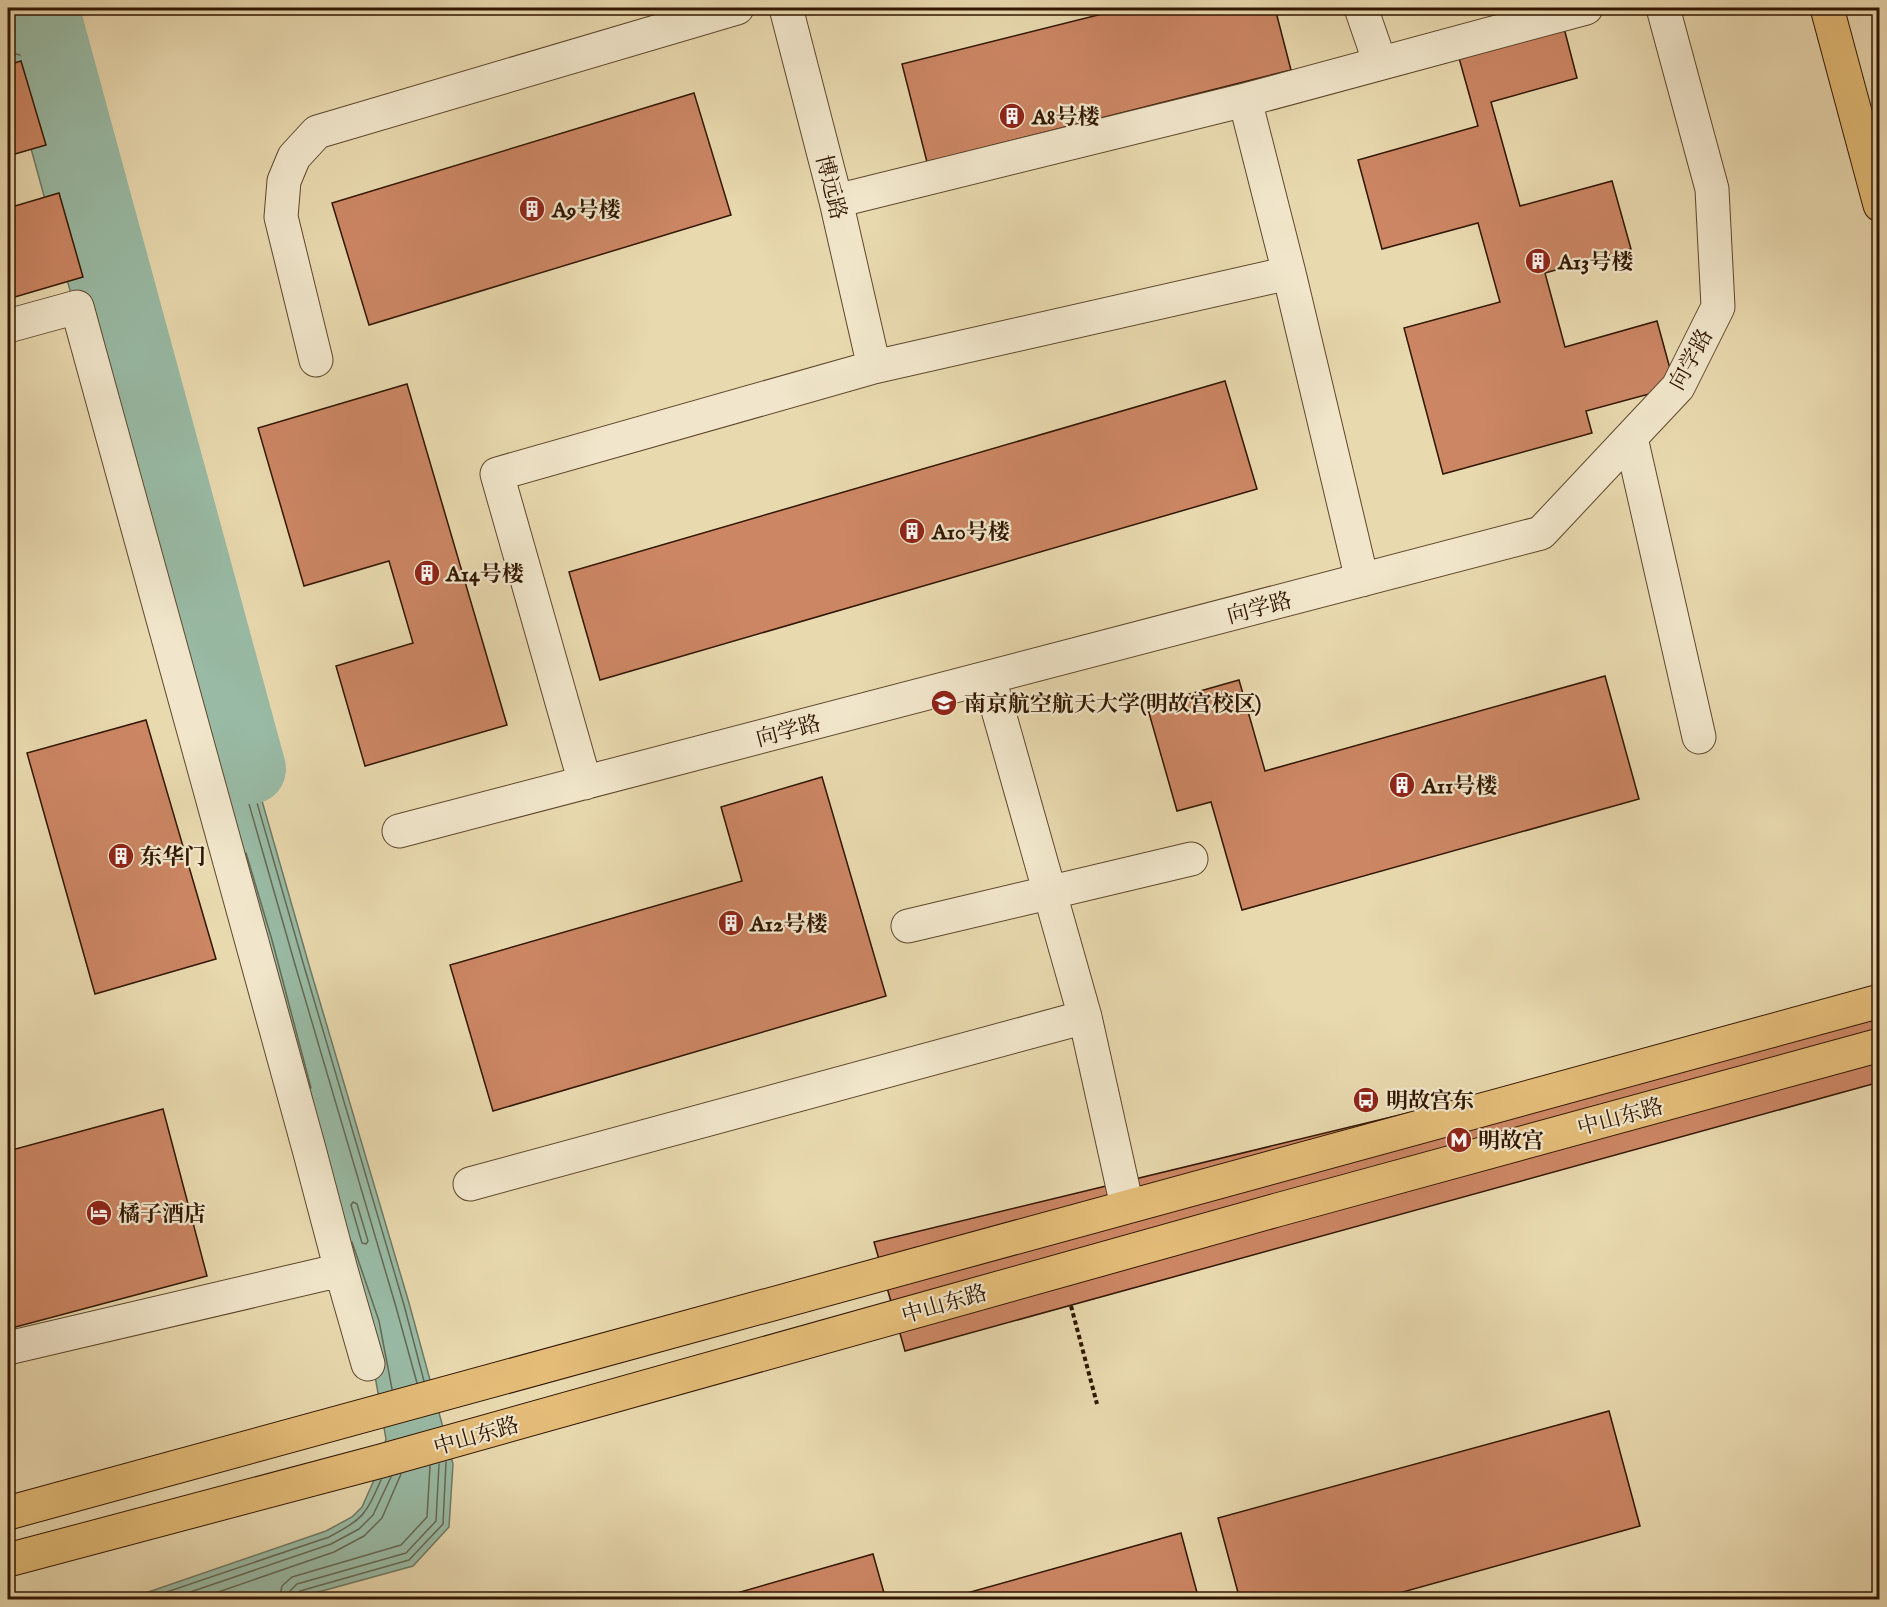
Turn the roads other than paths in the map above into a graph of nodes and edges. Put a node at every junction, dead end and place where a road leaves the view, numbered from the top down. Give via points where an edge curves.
1 (737, 8) edge
2 (786, 8) edge
3 (1361, 8) edge
4 (1586, 8) edge
5 (1663, 8) edge
6 (1827, 8) edge
7 (1380, 63) junction
8 (1245, 100) junction
9 (836, 201) junction
10 (1880, 205) edge
11 (1289, 273) junction
12 (8, 326) edge
13 (316, 360) dead end
14 (874, 367) junction
15 (1631, 438) junction
16 (1362, 580) junction
17 (989, 678) junction
18 (1699, 737) dead end
19 (585, 783) junction
20 (399, 831) dead end
21 (1191, 859) dead end
22 (1050, 892) junction
23 (908, 926) dead end
24 (1880, 1001) edge
25 (1085, 1017) junction
26 (1880, 1045) edge
27 (470, 1184) dead end
28 (1127, 1206) junction
29 (341, 1270) junction
30 (8, 1348) edge
31 (368, 1364) dead end
32 (8, 1513) edge
33 (8, 1560) edge

1 - 13 lane via 317,132 294,157 284,181 281,217
2 - 9 lane, 博远路
3 - 7 lane
4 - 7 lane
5 - 15 lane, 向学路 via 1712,189 1718,307 1678,387
6 - 10 main road
7 - 8 lane
8 - 9 lane
8 - 11 lane
9 - 14 lane, 博远路
11 - 14 lane
11 - 16 lane
12 - 29 lane via 77,307
14 - 19 lane via 497,474
15 - 16 lane, 向学路 via 1541,533
15 - 18 lane
16 - 17 lane, 向学路
17 - 19 lane, 向学路
17 - 22 lane
19 - 20 lane, 向学路
21 - 22 lane
22 - 23 lane
22 - 25 lane
24 - 28 main road, 中山东路
25 - 27 lane
25 - 28 lane
26 - 33 main road, 中山东路 via 381,1461
28 - 32 main road, 中山东路
29 - 30 lane
29 - 31 lane

